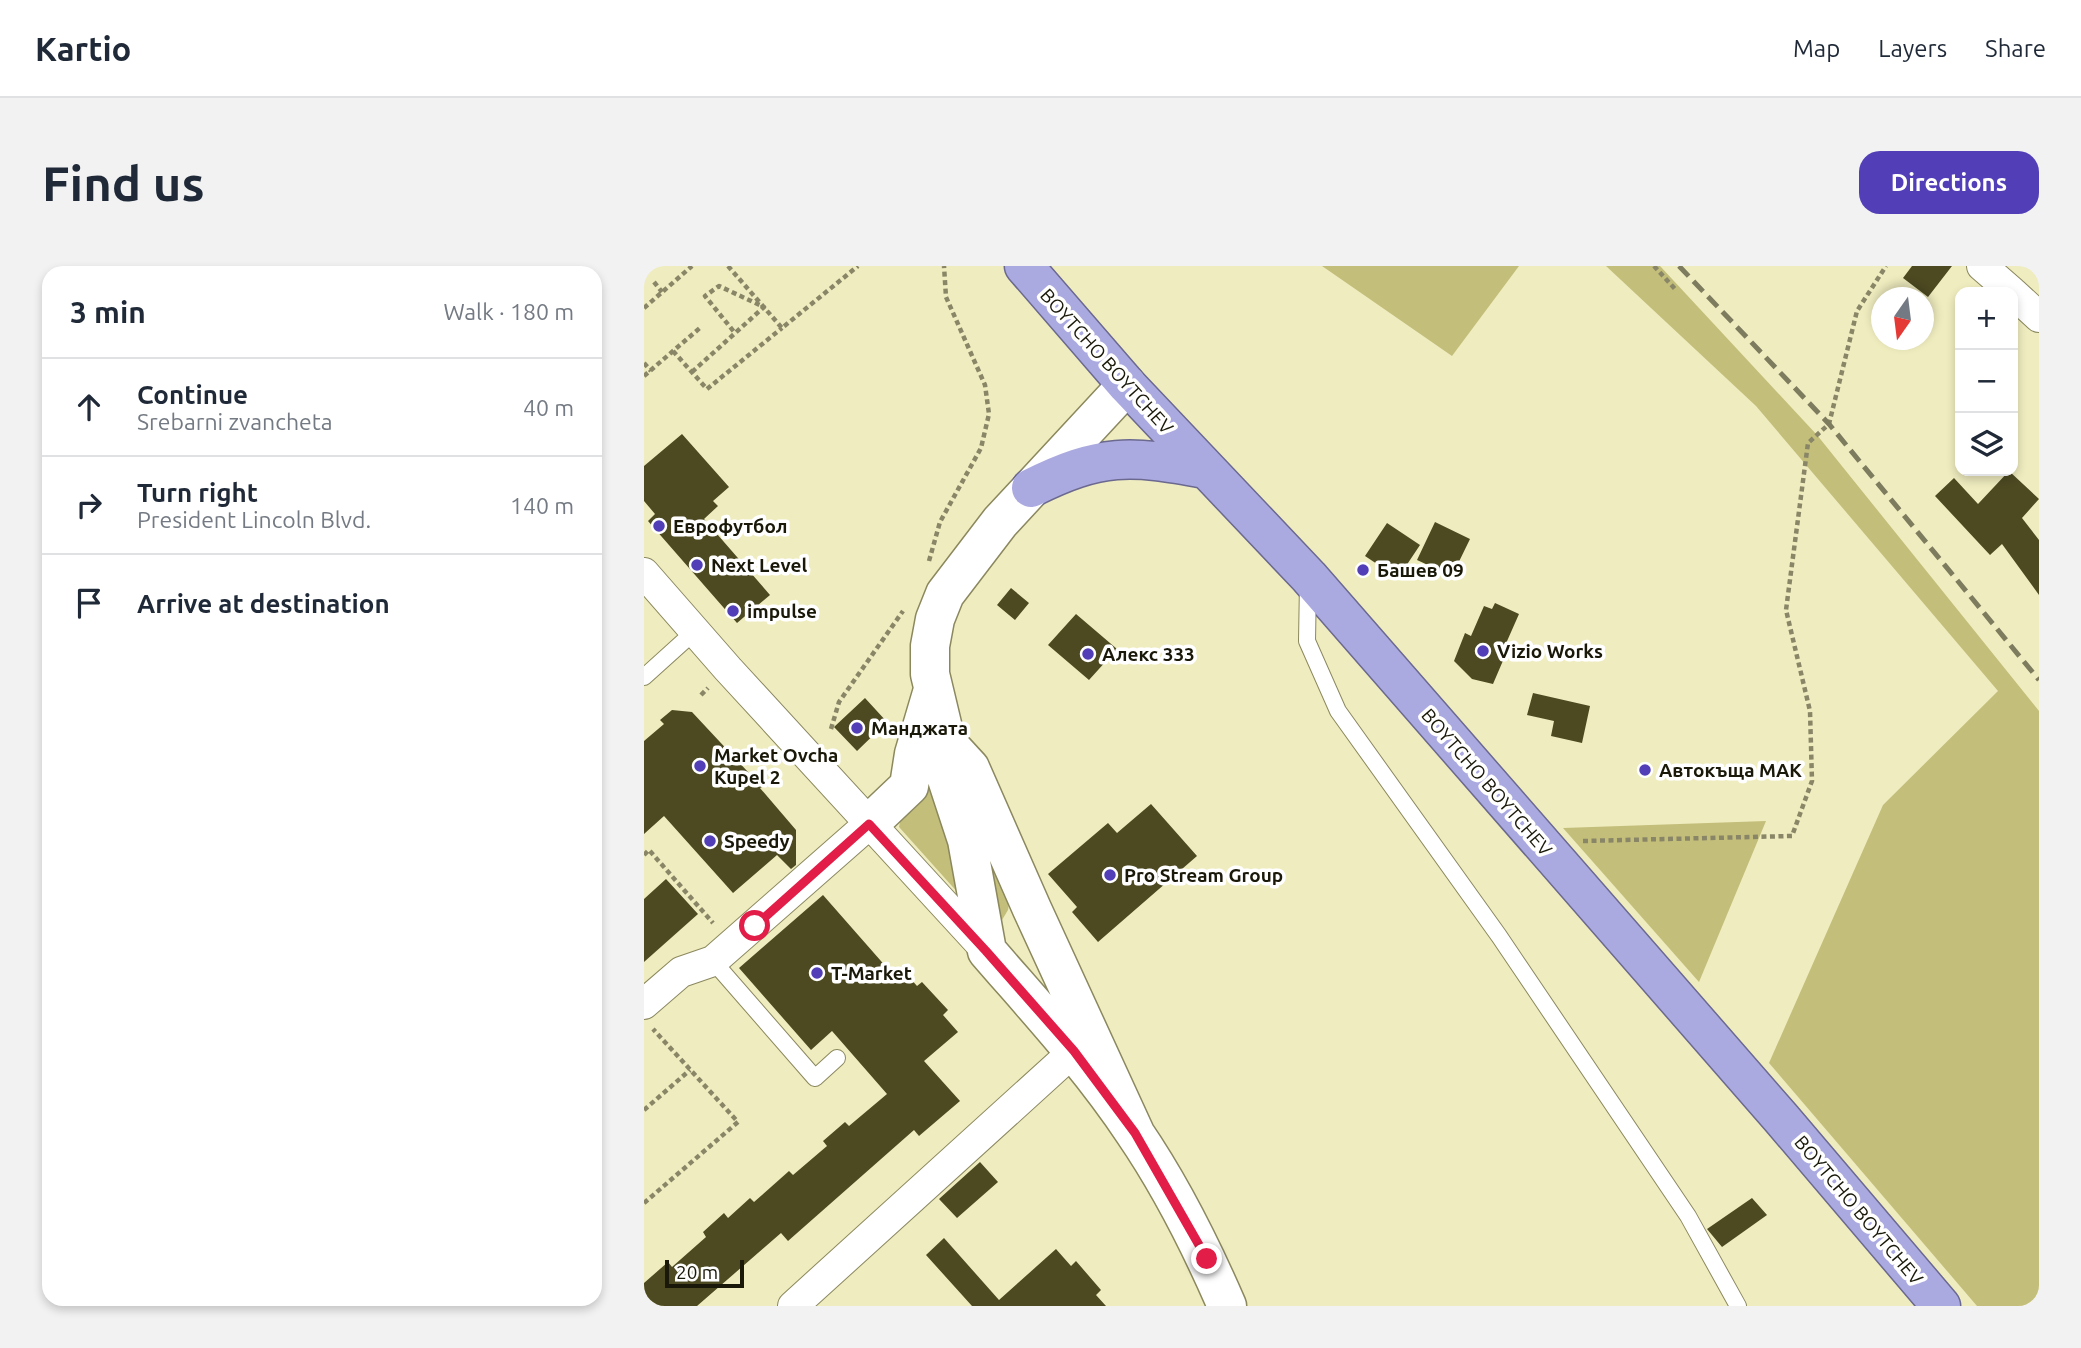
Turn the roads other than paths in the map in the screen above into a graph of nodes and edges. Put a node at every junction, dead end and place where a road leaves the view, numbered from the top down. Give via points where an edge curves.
1 (1024, 266) edge
2 (1982, 266) edge
3 (2005, 287) edge
4 (2018, 298) edge
5 (2039, 317) edge
6 (1127, 385) junction
7 (1205, 470) junction
8 (1031, 488) junction
9 (644, 573) edge
10 (1308, 577) junction
11 (695, 631) junction
12 (644, 677) edge
13 (933, 691) junction
14 (946, 741) junction
15 (869, 824) junction
16 (1032, 909) junction
17 (986, 951) junction
18 (723, 953) junction
19 (644, 1004) edge
20 (1074, 1051) junction
21 (837, 1058) dead end
22 (1135, 1133) junction
23 (793, 1306) edge
24 (1227, 1306) edge
25 (1738, 1306) edge
26 (1941, 1306) edge

1 - 6 highway, BOYTCHO BOYTCHEV
2 - 3 street
4 - 5 street
6 - 7 highway, BOYTCHO BOYTCHEV
6 - 8 street
7 - 8 highway via 1146,460 1102,460
7 - 10 highway, BOYTCHO BOYTCHEV
8 - 13 street via 945,594 930,646
9 - 11 street
10 - 25 lane via 1307,642 1338,711 1499,936 1688,1216
10 - 26 highway, BOYTCHO BOYTCHEV
11 - 12 lane
11 - 15 street
13 - 14 street
13 - 15 street via 909,786
14 - 16 street via 970,768
14 - 17 street via 946,776 967,840
15 - 17 street
15 - 18 street
16 - 17 street via 1023,938 1005,949
16 - 22 street
17 - 20 street
18 - 19 street via 681,972
18 - 21 lane via 815,1078
20 - 22 street
20 - 23 street
22 - 24 street via 1207,1259

